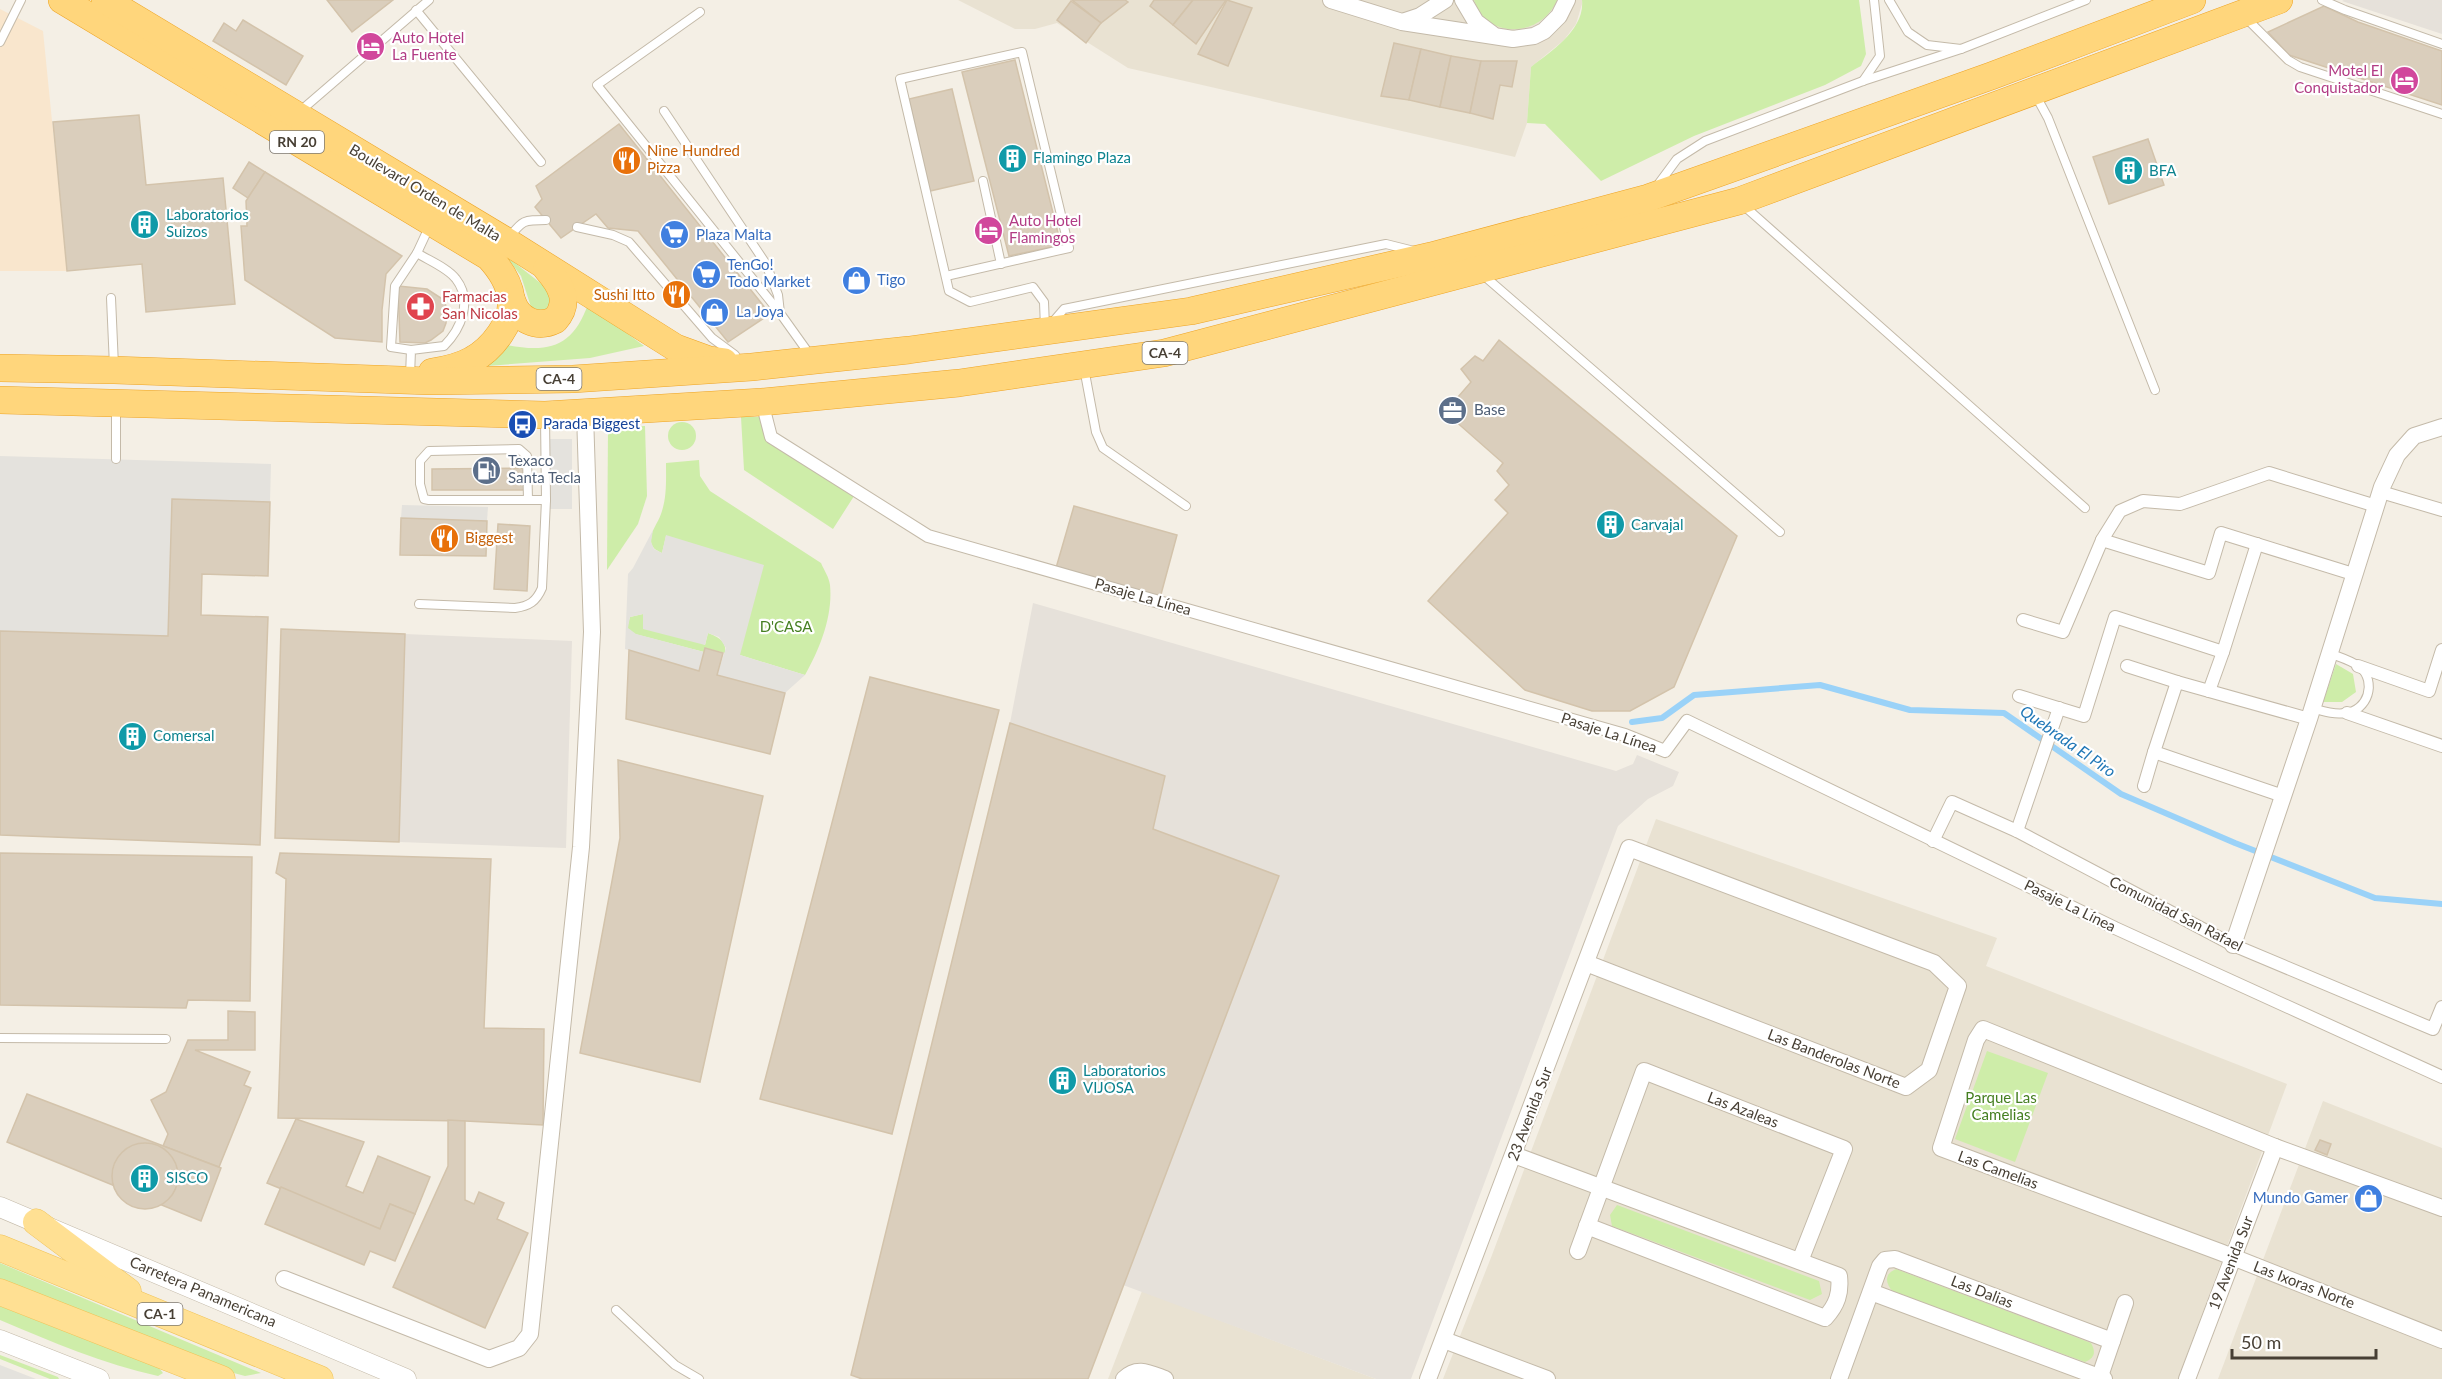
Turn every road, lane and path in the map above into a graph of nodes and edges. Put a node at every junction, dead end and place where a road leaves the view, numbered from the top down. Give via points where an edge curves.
1 (21, 0) edge
2 (62, 0) edge
3 (105, 0) edge
4 (429, 0) edge
5 (1331, 0) edge
6 (1444, 0) edge
7 (1463, 0) edge
8 (1567, 0) edge
9 (1875, 0) edge
10 (1889, 0) edge
11 (2085, 0) edge
12 (2188, 0) edge
13 (2279, 0) edge
14 (2322, 0) edge
15 (416, 10) junction
16 (700, 12) dead end
17 (2242, 14) junction
18 (1402, 22) junction
19 (1492, 35) junction
20 (0, 42) edge
21 (2442, 44) edge
22 (1961, 49) junction
23 (1863, 81) junction
24 (2034, 93) junction
25 (664, 111) dead end
26 (2442, 114) edge
27 (296, 115) junction
28 (541, 162) dead end
29 (983, 181) dead end
30 (1648, 198) junction
31 (1738, 201) junction
32 (546, 220) dead end
33 (431, 222) junction
34 (577, 227) dead end
35 (506, 242) junction
36 (417, 253) junction
37 (540, 263) junction
38 (1001, 264) junction
39 (1480, 271) junction
40 (946, 276) junction
41 (111, 298) dead end
42 (512, 301) junction
43 (780, 313) junction
44 (1045, 331) junction
45 (814, 360) junction
46 (410, 363) junction
47 (1083, 365) junction
48 (752, 367) junction
49 (0, 368) edge
50 (114, 370) junction
51 (366, 379) junction
52 (2155, 390) dead end
53 (0, 400) edge
54 (116, 402) junction
55 (762, 402) junction
56 (585, 414) junction
57 (545, 415) junction
58 (2442, 427) edge
59 (116, 459) dead end
60 (2378, 499) junction
61 (528, 500) junction
62 (546, 500) junction
63 (1186, 506) dead end
64 (2085, 508) dead end
65 (2442, 510) edge
66 (1780, 532) dead end
67 (2102, 540) junction
68 (2257, 544) junction
69 (2354, 574) junction
70 (419, 604) dead end
71 (2023, 621) dead end
72 (2442, 650) edge
73 (2223, 652) junction
74 (2329, 653) junction
75 (2127, 666) dead end
76 (2358, 666) junction
77 (2177, 682) junction
78 (2209, 691) junction
79 (2019, 696) dead end
80 (2059, 708) junction
81 (2347, 713) junction
82 (2311, 714) junction
83 (2442, 746) edge
84 (2154, 752) junction
85 (2144, 786) dead end
86 (2283, 796) junction
87 (2017, 831) junction
88 (1934, 840) junction
89 (1629, 848) joint
90 (2233, 945) junction
91 (1587, 963) junction
92 (2440, 1015) edge
93 (0, 1038) edge
94 (166, 1039) dead end
95 (2442, 1077) edge
96 (2275, 1147) junction
97 (1514, 1155) junction
98 (1602, 1187) junction
99 (0, 1207) edge
100 (2442, 1208) edge
101 (36, 1222) junction
102 (1587, 1226) junction
103 (0, 1248) edge
104 (1578, 1251) dead end
105 (2233, 1257) junction
106 (1800, 1261) junction
107 (284, 1279) dead end
108 (0, 1292) edge
109 (1871, 1292) junction
110 (2125, 1303) dead end
111 (616, 1310) dead end
112 (160, 1315) junction
113 (0, 1340) edge
114 (1444, 1340) junction
115 (2442, 1340) edge
116 (2112, 1341) junction
117 (2101, 1378) edge
118 (99, 1379) edge
119 (222, 1379) edge
120 (320, 1379) edge
121 (406, 1379) edge
122 (699, 1379) edge
123 (1124, 1379) edge
124 (1165, 1379) edge
125 (1428, 1379) edge
126 (1547, 1379) edge
127 (1839, 1379) edge
128 (2187, 1379) edge

1 - 20 lane
2 - 33 highway, Boulevard Orden de Malta / RN 20
3 - 27 highway, Boulevard Orden de Malta / RN 20
4 - 15 lane
5 - 18 street
6 - 18 street via 1420,16
7 - 19 street via 1469,14
8 - 19 street via 1552,24 1534,36 1513,39
9 - 23 lane via 1880,56
10 - 22 lane via 1908,32 1927,45
11 - 22 lane
12 - 30 highway, CA-4 via 1990,76
13 - 17 highway, CA-4
14 - 21 lane
15 - 27 lane
15 - 28 lane
16 - 43 lane via 597,85
17 - 24 highway, CA-4
17 - 26 lane via 2300,67
18 - 19 street
22 - 23 lane
23 - 30 lane via 1704,141 1677,159
24 - 31 highway, CA-4
24 - 52 lane via 2048,118
25 - 43 lane via 766,264 778,295
27 - 35 highway, Boulevard Orden de Malta / RN 20
29 - 38 lane
30 - 44 highway, CA-4 via 1431,256 1191,311
31 - 39 highway, CA-4
31 - 64 lane
32 - 35 lane via 526,220
33 - 36 lane
33 - 42 highway, Boulevard Orden de Malta / RN 20 via 489,257 503,274
34 - 48 lane via 629,242 712,339
35 - 37 highway, Boulevard Orden de Malta / RN 20
36 - 46 lane via 394,286 392,346
36 - 46 lane via 455,277 463,315 459,328 444,346
37 - 42 highway via 563,294 558,316 546,323 530,322 517,312
37 - 48 highway, Boulevard Orden de Malta / RN 20 via 676,348 709,360
38 - 40 lane
38 - 40 lane via 1070,248 1022,52 900,79
39 - 47 highway, CA-4 via 1164,353
39 - 66 lane
40 - 44 lane via 949,291 970,302 1033,287 1044,302
41 - 50 lane
42 - 46 highway via 500,332 484,352 467,363 448,369
43 - 45 lane
44 - 45 highway, CA-4
45 - 48 highway, CA-4
46 - 51 highway
47 - 55 highway, CA-4 via 959,383
47 - 63 lane via 1096,432 1103,448
48 - 51 highway, CA-4 via 499,381
49 - 50 highway, CA-4
50 - 51 highway, CA-4
53 - 54 highway, CA-4
54 - 57 highway, CA-4
54 - 59 lane
55 - 56 highway, CA-4
55 - 88 street, Pasaje La Línea via 771,437 928,536 1624,735 1665,751 1687,721
56 - 57 highway, CA-4
56 - 107 street via 592,632 581,848 530,1334 519,1348 489,1359
57 - 62 lane
58 - 60 street via 2414,436 2397,454
60 - 65 street
60 - 67 street via 2269,473 2180,504 2142,501 2120,511
60 - 69 street
61 - 61 lane via 424,499 420,461 429,451 519,449 527,456
61 - 62 lane
62 - 70 lane via 542,588 538,598 528,606 515,608
67 - 68 street via 2209,573 2221,533
67 - 71 street via 2063,632
68 - 69 street
68 - 73 street
69 - 74 street
72 - 76 street via 2429,691
73 - 78 street
73 - 80 street via 2115,617 2084,716
74 - 76 lane
74 - 82 street
75 - 77 street
76 - 81 lane via 2365,673 2369,689 2362,706
77 - 78 street
77 - 84 street
78 - 82 street
79 - 80 street
80 - 87 street
81 - 82 lane
81 - 83 street
82 - 86 street
84 - 85 street
84 - 86 street
86 - 90 street
87 - 88 street, Comunidad San Rafael via 1952,802
87 - 90 street, Comunidad San Rafael
88 - 95 street, Pasaje La Línea via 2115,928
89 - 91 street, 23 Avenida Sur
89 - 91 street, Las Banderolas Norte via 1934,963 1958,986 1929,1070 1906,1087
90 - 92 street, Comunidad San Rafael via 2433,1029
91 - 97 street, 23 Avenida Sur
93 - 94 lane
96 - 100 street
96 - 105 street, 19 Avenida Sur
96 - 105 street, Las Camelias via 1983,1029 1976,1040 1941,1148
97 - 98 street
97 - 114 street, 23 Avenida Sur
98 - 102 street, Las Azaleas
98 - 106 street
98 - 106 street, Las Azaleas via 1644,1071 1844,1149
99 - 101 street, Carretera Panamericana
101 - 112 main road
101 - 121 street, Carretera Panamericana
102 - 104 street, Las Azaleas
102 - 106 street via 1825,1317 1837,1301 1839,1276
103 - 112 main road, CA-1
105 - 115 street, Las Ixoras Norte
105 - 128 street, 19 Avenida Sur
108 - 119 main road, CA-1
109 - 116 street, Las Dalias via 1880,1266 1885,1260 1895,1259
109 - 117 street
109 - 127 street, Las Dalias
110 - 116 street
111 - 122 lane via 675,1365
112 - 120 main road, CA-1
113 - 118 street
114 - 125 street, 23 Avenida Sur
114 - 126 street
116 - 117 street
123 - 124 street via 1140,1370

